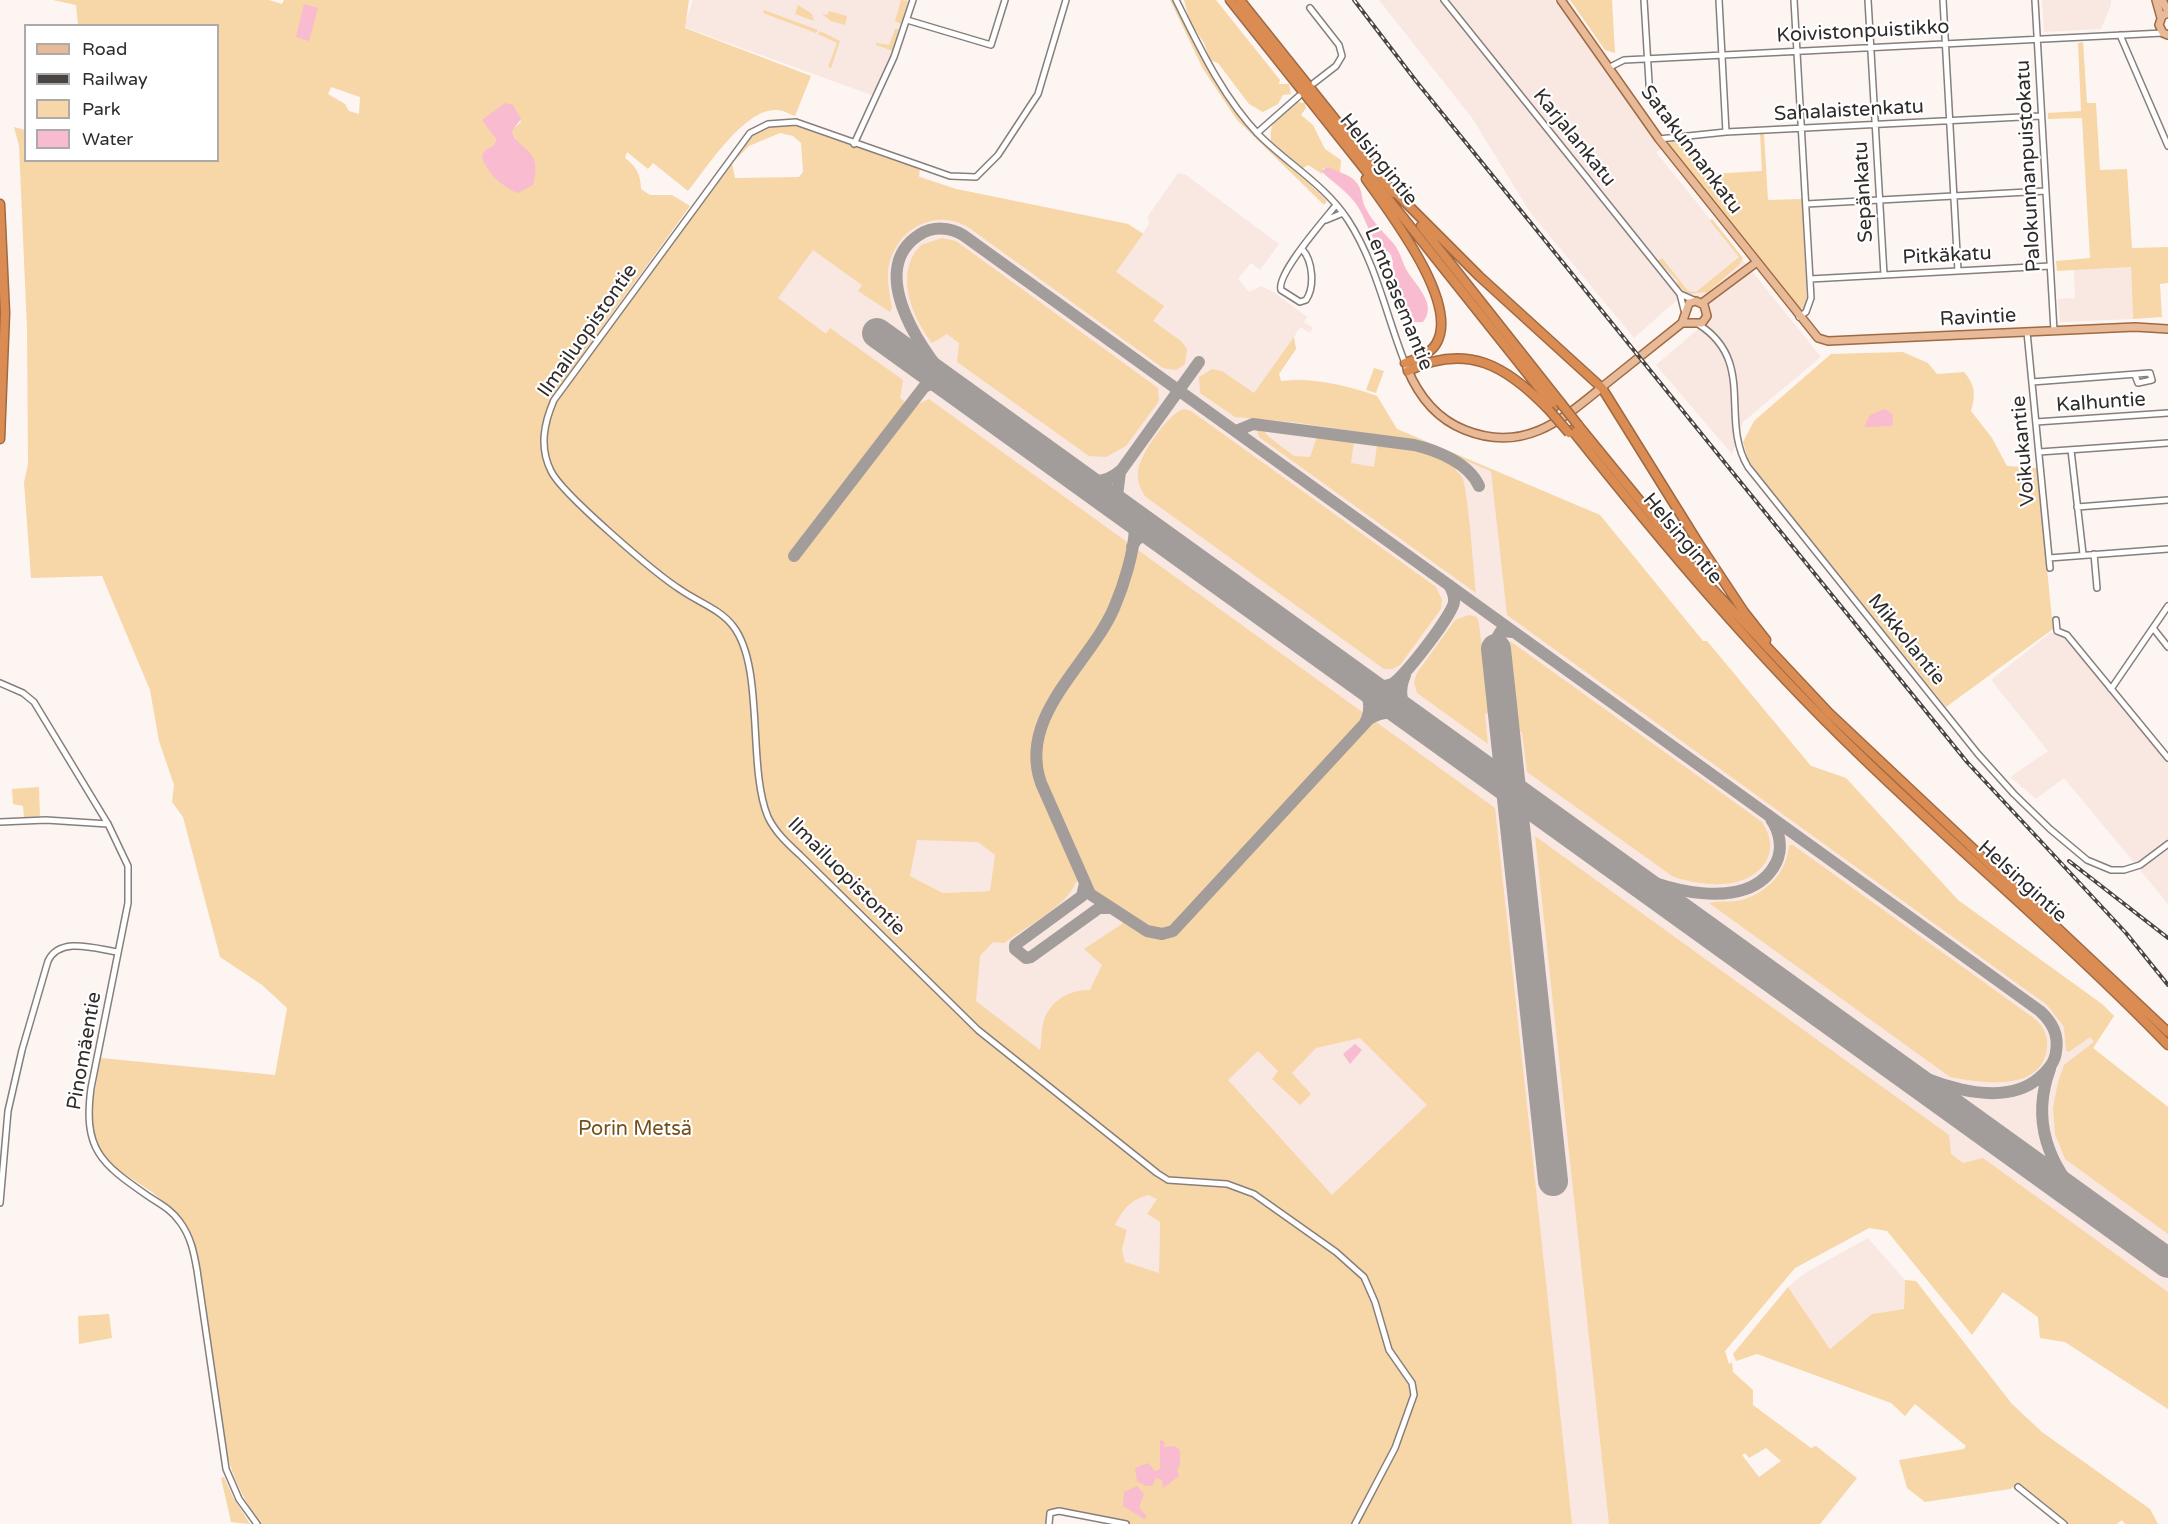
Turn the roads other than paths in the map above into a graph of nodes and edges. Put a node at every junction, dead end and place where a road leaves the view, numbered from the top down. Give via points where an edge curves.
1 (913, 0) edge
2 (1005, 0) edge
3 (1066, 0) edge
4 (1176, 0) edge
5 (1230, 0) edge
6 (1240, 0) edge
7 (1444, 0) edge
8 (1561, 0) edge
9 (1644, 0) edge
10 (1719, 0) edge
11 (1794, 0) edge
12 (1868, 0) edge
13 (1943, 0) edge
14 (2035, 0) edge
15 (2156, 0) edge
16 (2162, 0) edge
17 (1310, 8) dead end
18 (2168, 12) edge
19 (907, 20) junction
20 (2160, 22) junction
21 (2143, 32) junction
22 (2120, 35) junction
23 (2166, 35) edge
24 (2037, 38) junction
25 (1946, 43) junction
26 (1871, 47) junction
27 (1797, 50) junction
28 (1722, 55) junction
29 (1647, 58) junction
30 (1608, 68) junction
31 (1314, 83) dead end
32 (1299, 96) dead end
33 (1650, 99) dead end
34 (2041, 116) junction
35 (1950, 121) junction
36 (1327, 122) junction
37 (1875, 124) junction
38 (1801, 128) junction
39 (1726, 132) junction
40 (1257, 133) junction
41 (1659, 139) junction
42 (854, 144) junction
43 (2168, 146) edge
44 (1392, 189) junction
45 (2046, 191) junction
46 (1954, 195) junction
47 (1879, 198) junction
48 (0, 204) edge
49 (1806, 204) junction
50 (1336, 205) junction
51 (1342, 213) junction
52 (1326, 220) junction
53 (1302, 249) junction
54 (1757, 262) junction
55 (2050, 266) junction
56 (1958, 270) junction
57 (1884, 275) junction
58 (1810, 279) junction
59 (1680, 294) junction
60 (1703, 307) junction
61 (1684, 313) junction
62 (1799, 317) junction
63 (1682, 323) junction
64 (1695, 324) junction
65 (2168, 329) edge
66 (2054, 331) junction
67 (1710, 332) junction
68 (2027, 332) junction
69 (3, 361) edge
70 (1406, 367) junction
71 (2135, 375) dead end
72 (2032, 382) junction
73 (1602, 388) junction
74 (1554, 406) junction
75 (2168, 413) edge
76 (2036, 422) junction
77 (1573, 430) junction
78 (0, 439) edge
79 (2168, 443) edge
80 (2071, 450) junction
81 (2039, 452) junction
82 (2168, 500) edge
83 (2077, 507) junction
84 (2168, 549) edge
85 (2094, 554) junction
86 (2083, 555) junction
87 (2049, 558) junction
88 (2050, 568) dead end
89 (2097, 588) dead end
90 (2168, 606) edge
91 (2056, 620) dead end
92 (2152, 628) junction
93 (2168, 647) edge
94 (0, 683) edge
95 (2111, 688) junction
96 (1829, 713) junction
97 (2168, 758) edge
98 (0, 822) edge
99 (108, 824) junction
100 (2168, 844) edge
101 (118, 952) junction
102 (2168, 1032) edge
103 (2168, 1045) edge
104 (0, 1203) edge
105 (2018, 1487) dead end
106 (257, 1524) edge
107 (1049, 1524) edge
108 (1126, 1524) edge
109 (1355, 1524) edge
110 (2064, 1524) edge

1 - 19 street
2 - 19 street via 991,45
3 - 42 street, Ilmailuopistontie via 1038,94 998,155 981,173 969,178 950,176
4 - 40 street, Lentoasemantie via 1214,75
5 - 36 highway, Helsingintie
6 - 44 highway, Helsingintie
7 - 59 street, Karjalankatu
8 - 30 main road, Satakunnankatu
9 - 29 street
10 - 28 street
11 - 27 street
12 - 26 street, Sepänkatu
13 - 25 street
14 - 24 street, Palokunnanpuistokatu
15 - 20 main road
16 - 18 main road
17 - 31 street via 1339,45 1342,56 1336,66
18 - 20 main road
19 - 42 street
20 - 21 street, Koivistonpuistikko
20 - 23 main road
21 - 22 street, Koivistonpuistikko
21 - 23 street, Koivistonpuistikko
22 - 24 street, Koivistonpuistikko
22 - 43 street
24 - 25 street, Koivistonpuistikko
24 - 34 street, Palokunnanpuistokatu
25 - 26 street, Koivistonpuistikko
25 - 35 street
26 - 27 street, Koivistonpuistikko
26 - 37 street, Sepänkatu
27 - 28 street, Koivistonpuistikko
27 - 38 street
28 - 29 street, Koivistonpuistikko
28 - 39 street
29 - 30 street, Koivistonpuistikko via 1624,60
29 - 33 street
30 - 41 main road, Satakunnankatu
32 - 40 street
34 - 35 street, Sahalaistenkatu
34 - 45 street, Palokunnanpuistokatu
35 - 37 street, Sahalaistenkatu
35 - 46 street
36 - 70 highway via 1400,228 1436,297 1441,325 1438,339
36 - 74 highway, Helsingintie
37 - 38 street, Sahalaistenkatu
37 - 47 street, Sepänkatu
38 - 39 street, Sahalaistenkatu
38 - 49 street
39 - 41 street, Sahalaistenkatu
40 - 50 street, Lentoasemantie
41 - 54 main road, Satakunnankatu
42 - 109 street, Ilmailuopistontie via 805,124 786,121 759,127 742,142 554,400 544,437 551,471 571,495 650,566 718,612 738,633 748,667 765,810 780,835 800,855 978,1030 1157,1173 1168,1180 1227,1184 1254,1194 1336,1252 1364,1277 1389,1350 1412,1383 1414,1395 1395,1448
44 - 73 highway via 1479,276
44 - 74 highway, Helsingintie
45 - 46 street
45 - 55 street, Palokunnanpuistokatu
46 - 47 street
46 - 56 street
47 - 49 street
47 - 57 street, Sepänkatu
48 - 69 highway
49 - 58 street
50 - 51 street, Lentoasemantie
50 - 52 street
51 - 52 street
51 - 70 street, Lentoasemantie via 1364,248
52 - 53 street
53 - 53 street via 1279,284 1281,290 1300,302 1306,300 1312,286 1309,260
54 - 60 main road
54 - 62 main road, Satakunnankatu
55 - 56 street, Pitkäkatu
55 - 66 street, Palokunnanpuistokatu
56 - 57 street, Pitkäkatu
57 - 58 street, Pitkäkatu
58 - 62 street via 1808,308
59 - 60 street, Karjalankatu
59 - 61 street, Karjalankatu
60 - 61 main road via 1689,303
60 - 64 main road
60 - 67 street
61 - 63 main road
61 - 64 main road
62 - 68 main road, Ravintie via 1816,336 1828,341
63 - 64 main road
63 - 73 main road, Lentoasemantie
64 - 67 street
65 - 66 main road, Ravintie
66 - 68 main road, Ravintie
67 - 100 street, Mikkolantie via 1732,365 1740,444 1748,467 1998,778 2058,836 2101,868 2133,868
68 - 72 street, Voikukantie
69 - 78 highway
70 - 73 main road, Lentoasemantie via 1417,390 1441,416 1472,432 1498,437 1531,434 1555,424
70 - 74 highway via 1439,359 1480,362 1511,375
71 - 72 street
72 - 76 street, Voikukantie
73 - 96 highway via 1744,612
74 - 77 highway, Helsingintie, bridge
74 - 77 highway, bridge
75 - 76 street, Kalhuntie
76 - 81 street, Voikukantie
77 - 96 highway, Helsingintie via 1722,600
77 - 103 highway, Helsingintie via 1684,568 1789,684 1858,753 2080,957
79 - 80 street
80 - 81 street
80 - 83 street
81 - 87 street, Voikukantie
82 - 83 street
83 - 86 street
84 - 85 street
85 - 86 street
85 - 89 street
86 - 87 street
87 - 88 street, Voikukantie
90 - 92 street
91 - 95 street via 2057,631 2067,634
92 - 93 street
92 - 95 street
94 - 99 street, Pinomäentie via 33,702
95 - 97 street
96 - 102 highway, Helsingintie
98 - 99 street
99 - 101 street, Pinomäentie via 124,854 129,876
101 - 104 street via 68,946 51,953 21,1050 8,1111
101 - 106 street, Pinomäentie via 91,1088 90,1137 108,1167 168,1208 190,1240 226,1469 239,1499
105 - 110 street
107 - 108 street via 1050,1513 1059,1511

